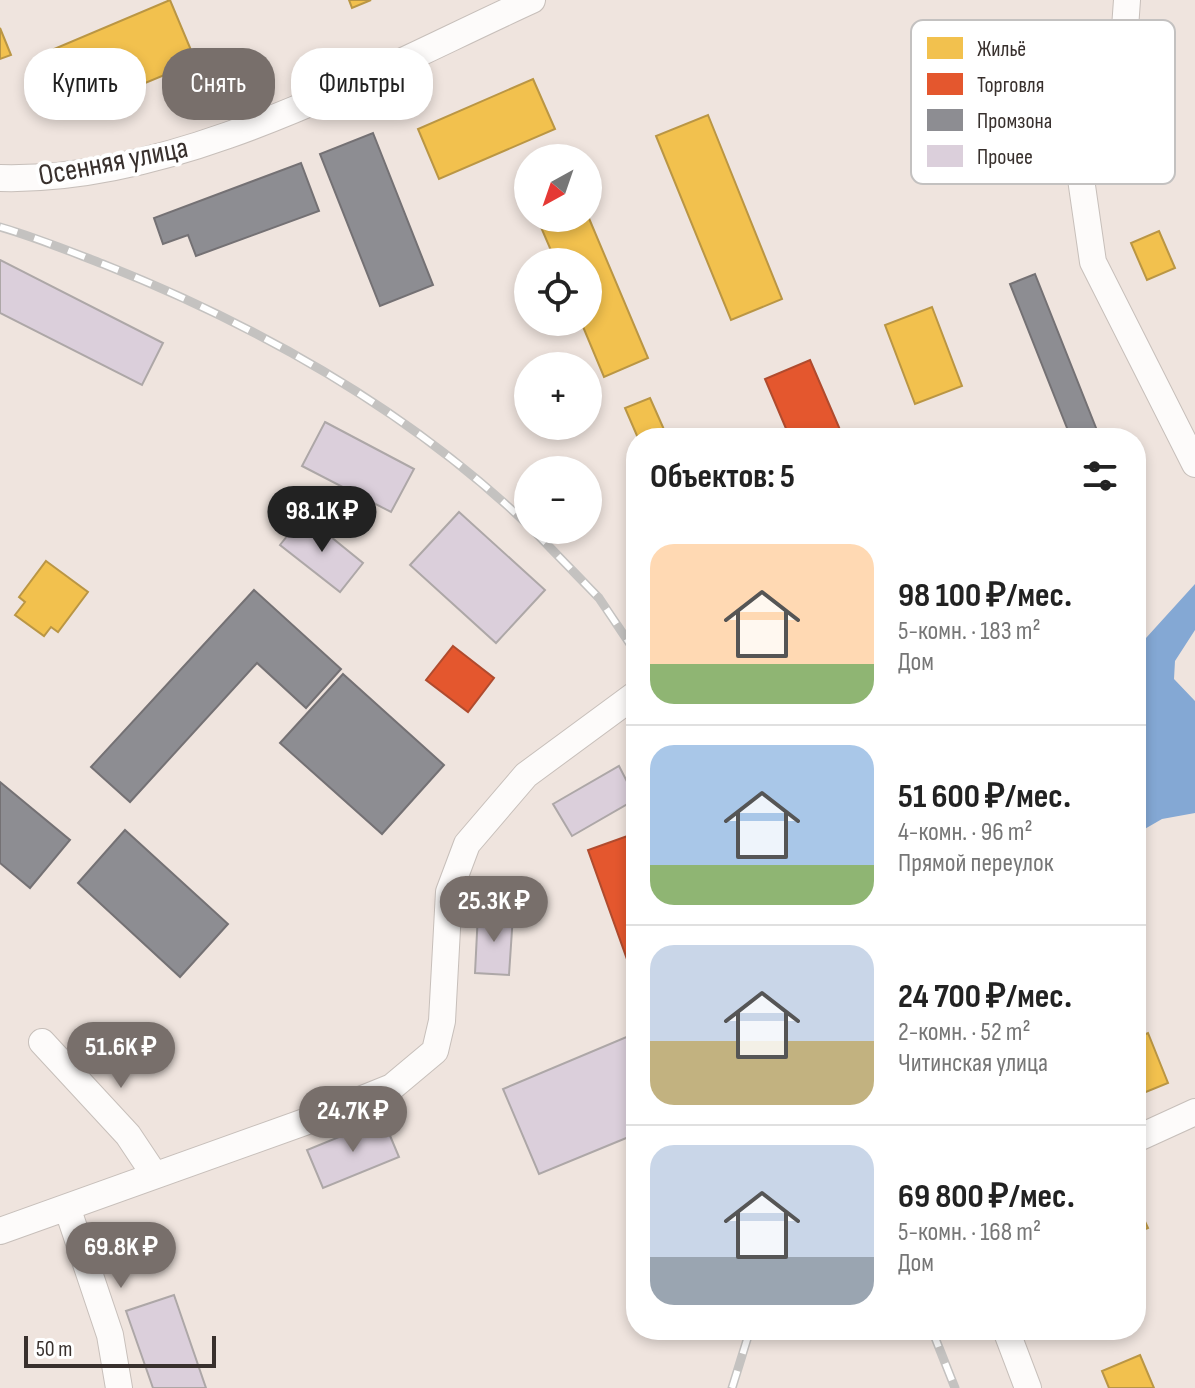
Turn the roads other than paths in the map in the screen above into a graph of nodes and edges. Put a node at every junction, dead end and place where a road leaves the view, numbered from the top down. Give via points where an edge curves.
1 (532, 0) edge
2 (1127, 0) edge
3 (1126, 20) edge
4 (0, 178) edge
5 (1083, 184) edge
6 (1195, 464) edge
7 (626, 701) edge
8 (42, 1042) dead end
9 (1195, 1112) edge
10 (1146, 1134) edge
11 (154, 1174) junction
12 (67, 1207) junction
13 (0, 1231) edge
14 (1010, 1340) edge
15 (119, 1388) edge
16 (1028, 1388) edge

1 - 4 street, Осенняя улица via 275,117 181,151 32,179
2 - 3 street
5 - 6 street via 1093,262
7 - 11 street via 526,775 467,844 449,892 442,1021 435,1051 392,1087
8 - 11 street via 128,1135
9 - 10 street
11 - 12 street
12 - 13 street
12 - 15 street via 110,1335
14 - 16 street

